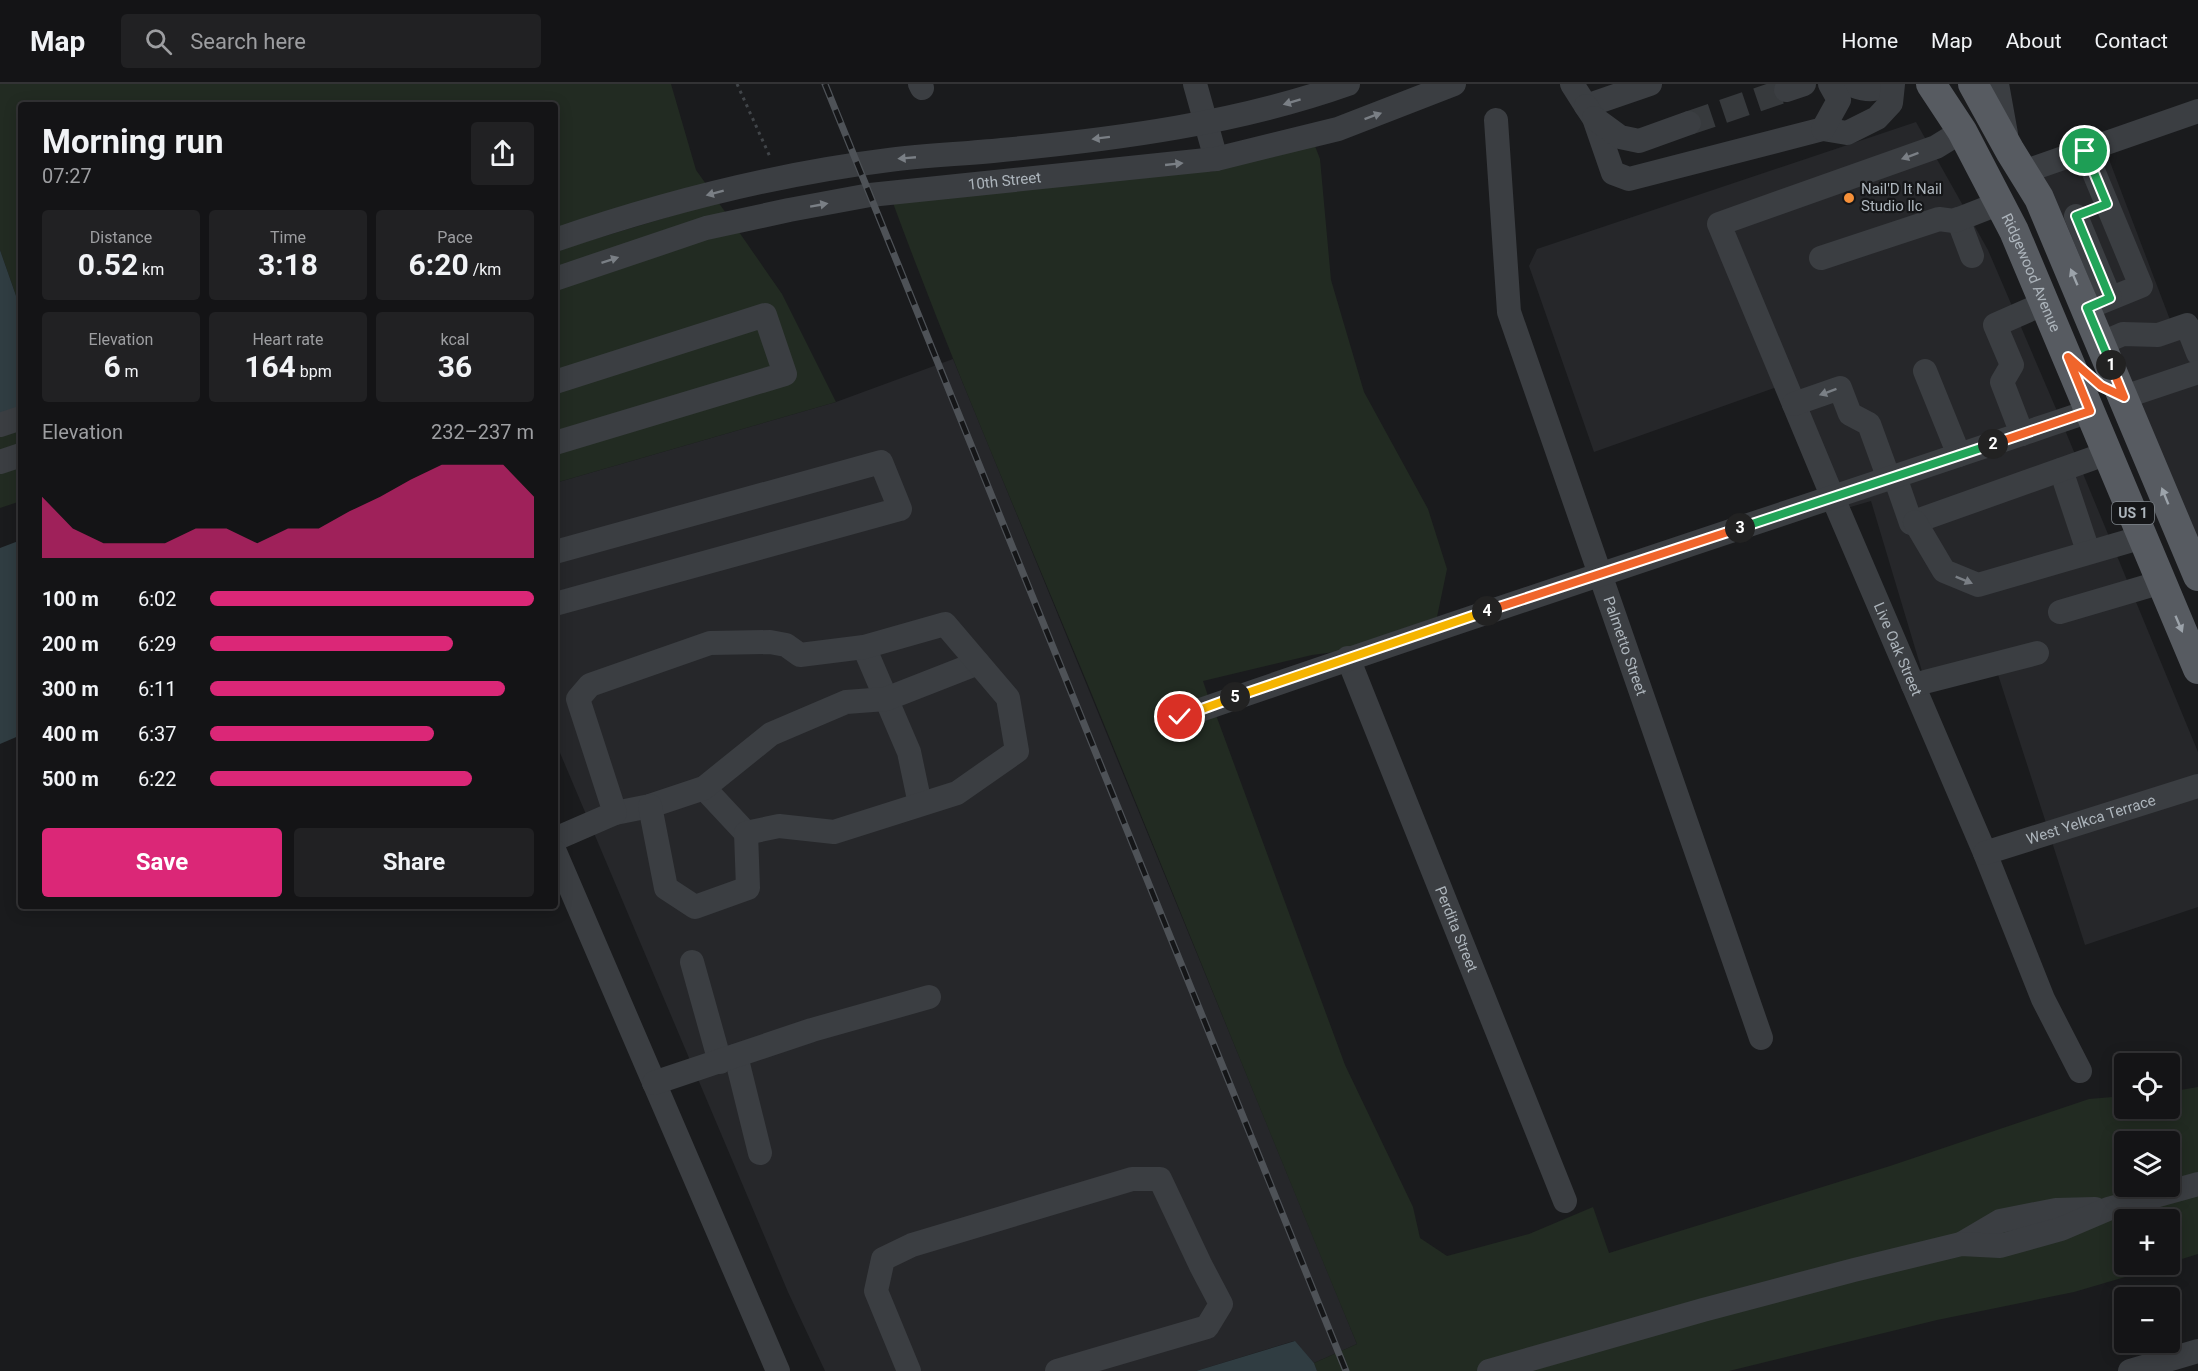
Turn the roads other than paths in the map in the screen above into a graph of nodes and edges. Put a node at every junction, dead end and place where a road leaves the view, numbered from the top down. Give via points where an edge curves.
1 (1195, 84) edge
2 (1348, 84) edge
3 (1454, 84) edge
4 (1572, 84) edge
5 (1650, 84) edge
6 (1830, 84) edge
7 (1853, 84) edge
8 (1892, 84) edge
9 (1931, 84) edge
10 (1972, 84) edge
11 (1997, 84) edge
12 (2198, 111) edge
13 (1590, 112) junction
14 (1496, 120) dead end
15 (1205, 121) junction
16 (1689, 123) tunnel mouth
17 (1823, 129) junction
18 (1962, 131) junction
19 (2085, 151) junction
20 (942, 155) junction
21 (1216, 159) junction
22 (2016, 161) junction
23 (778, 179) junction
24 (945, 188) junction
25 (2000, 203) junction
26 (2107, 204) junction
27 (789, 210) junction
28 (1958, 219) junction
29 (2064, 221) junction
30 (558, 239) edge
31 (1972, 256) dead end
32 (1821, 258) dead end
33 (558, 278) edge
34 (2045, 303) junction
35 (2099, 303) junction
36 (2196, 342) edge
37 (2102, 343) junction
38 (2068, 357) junction
39 (1925, 371) dead end
40 (2198, 372) edge
41 (558, 381) edge
42 (2124, 397) junction
43 (1794, 404) junction
44 (2090, 411) junction
45 (18, 419) edge
46 (0, 425) edge
47 (2022, 434) junction
48 (558, 442) edge
49 (2145, 447) junction
50 (2108, 453) junction
51 (1959, 455) junction
52 (18, 456) edge
53 (0, 462) edge
54 (2061, 470) junction
55 (1892, 478) junction
56 (1833, 498) junction
57 (1915, 522) junction
58 (2143, 537) junction
59 (2092, 550) junction
60 (558, 551) edge
61 (1599, 574) junction
62 (2198, 576) edge
63 (2162, 582) junction
64 (558, 603) edge
65 (2060, 612) dead end
66 (864, 647) junction
67 (2037, 653) dead end
68 (1348, 658) junction
69 (978, 663) junction
70 (2198, 669) edge
71 (1913, 685) junction
72 (886, 699) junction
73 (1180, 717) dead end
74 (2198, 786) edge
75 (704, 788) junction
76 (920, 804) junction
77 (650, 806) junction
78 (615, 813) junction
79 (746, 833) junction
80 (558, 838) edge
81 (1985, 853) junction
82 (558, 859) edge
83 (693, 962) dead end
84 (929, 997) dead end
85 (1761, 1038) dead end
86 (728, 1059) junction
87 (2080, 1071) dead end
88 (654, 1083) junction
89 (760, 1152) dead end
90 (2198, 1184) edge
91 (1565, 1202) dead end
92 (2198, 1351) edge
93 (778, 1371) edge
94 (909, 1371) edge
95 (1057, 1371) edge
96 (1489, 1371) edge
97 (2130, 1371) edge

1 - 15 street
2 -> 15 street, 10th Street via 1282,105
21 -> 3 street, 10th Street via 1338,129
4 - 13 street
5 - 13 street
6 - 17 street via 1839,100
7 - 8 street via 1865,90 1879,90
8 - 17 street via 1891,103 1877,118 1847,133
9 - 18 main road, Ridgewood Avenue / US 1
10 - 22 main road, US 1
11 - 22 street
12 - 19 street
13 - 16 street via 1620,137 1639,141
13 - 17 street via 1613,173 1629,179
14 - 61 street, Palmetto Street via 1509,312
15 -> 20 street, 10th Street via 1132,134
15 - 21 street
18 - 25 main road, Ridgewood Avenue / US 1
18 -> 43 street, Live Oak Street via 1936,147 1719,224
19 - 22 street
19 - 26 street
20 -> 23 street, 10th Street
20 - 24 street
24 -> 21 street, 10th Street
22 - 29 main road, US 1 via 2040,198
23 - 27 street
23 -> 30 street, 10th Street via 718,192
27 -> 24 street, 10th Street via 870,195
25 - 28 street
25 - 34 main road, Ridgewood Avenue / US 1
26 - 29 street
26 - 35 street via 2141,286
33 -> 27 street, 10th Street via 706,228
28 - 31 street
28 - 32 street via 1939,219
29 - 35 main road, US 1
34 - 38 main road, Ridgewood Avenue / US 1
34 - 47 street via 1995,325 2012,365 2002,382
35 - 37 main road, US 1
36 - 37 street via 2187,325 2158,335 2123,334
37 - 42 main road, US 1
38 - 42 main road via 2101,386
38 - 44 main road, Ridgewood Avenue / US 1
39 - 51 street
40 - 42 street
41 - 48 street via 765,315 784,374
42 - 49 main road, US 1
55 -> 43 street via 1869,424 1850,414 1840,388
43 - 56 street, Live Oak Street
44 - 47 street
44 - 49 main road via 2102,413
44 - 50 main road, Ridgewood Avenue / US 1
45 - 46 street
47 - 51 street
62 -> 49 main road, US 1
50 - 54 street
50 - 58 main road, Ridgewood Avenue / US 1
51 - 55 street
52 - 53 street
54 - 57 street
54 - 59 street via 2086,545
55 - 56 street
55 - 57 street via 1911,523
56 - 61 street
56 - 71 street, Live Oak Street
57 -> 59 street via 1944,571 1977,585
58 - 59 street
58 - 63 main road, Ridgewood Avenue / US 1
60 - 64 street via 881,462 900,509
61 - 68 street
61 - 85 street, Palmetto Street
63 - 65 street
63 -> 70 main road, Ridgewood Avenue / US 1
66 - 69 street via 945,624
66 - 72 street
66 - 78 street via 800,655 786,645 770,642 710,643 590,685 578,699
67 - 71 street
68 - 73 street
68 - 91 street, Perdita Street
69 - 72 street
69 - 76 street via 1008,698 1017,751 957,793
71 - 81 street, Live Oak Street
72 - 75 street via 846,702 771,735
72 - 76 street via 909,752
74 - 81 street, West Yelkca Terrace
75 - 77 street
75 - 79 street
76 - 79 street via 834,832 779,826
77 - 78 street
77 - 79 street via 666,888 695,907 748,888
78 - 80 street
81 - 87 street, Live Oak Street via 2043,999
82 - 88 street
83 - 86 street
84 - 86 street
86 - 88 street
86 - 89 street
88 - 93 street
90 - 96 street via 2000,1246 1961,1244 1724,1304
92 - 97 street
94 - 95 street via 876,1291 883,1259 912,1245 1132,1179 1160,1179 1221,1304 1207,1328

